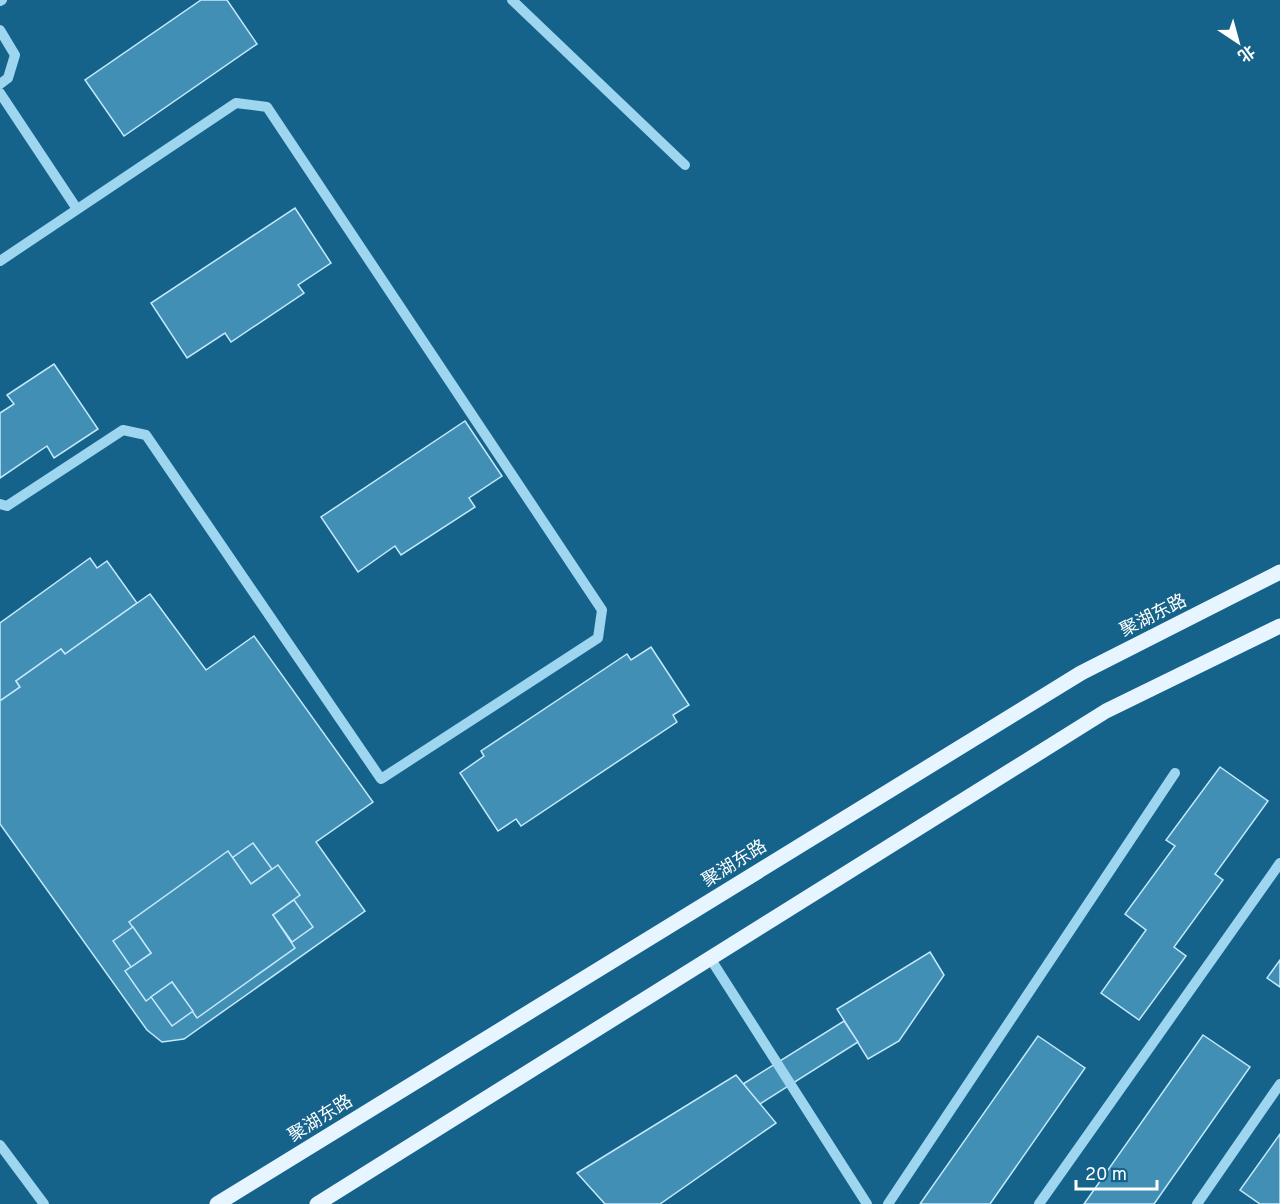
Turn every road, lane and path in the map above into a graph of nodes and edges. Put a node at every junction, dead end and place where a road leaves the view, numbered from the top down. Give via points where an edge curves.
1 (512, 0) edge
2 (0, 30) edge
3 (0, 84) edge
4 (0, 93) edge
5 (685, 165) dead end
6 (77, 209) junction
7 (0, 261) edge
8 (0, 504) edge
9 (1280, 572) edge
10 (1280, 626) edge
11 (1175, 773) dead end
12 (1280, 863) edge
13 (710, 958) junction
14 (1280, 1083) edge
15 (0, 1145) edge
16 (44, 1204) edge
17 (217, 1204) edge
18 (317, 1204) edge
19 (867, 1204) edge
20 (888, 1204) edge
21 (1039, 1204) edge
22 (1197, 1204) edge

1 - 5 street
2 - 3 street via 15,55 8,78
4 - 6 street
6 - 7 street
6 - 8 street via 236,104 267,107 602,610 598,638 381,779 146,435 123,430 7,506
9 - 17 main road, 聚湖东路 via 1081,673
10 - 13 main road via 1106,711
11 - 20 street
12 - 21 street
13 - 18 main road
13 - 19 street
14 - 22 street
15 - 16 street

